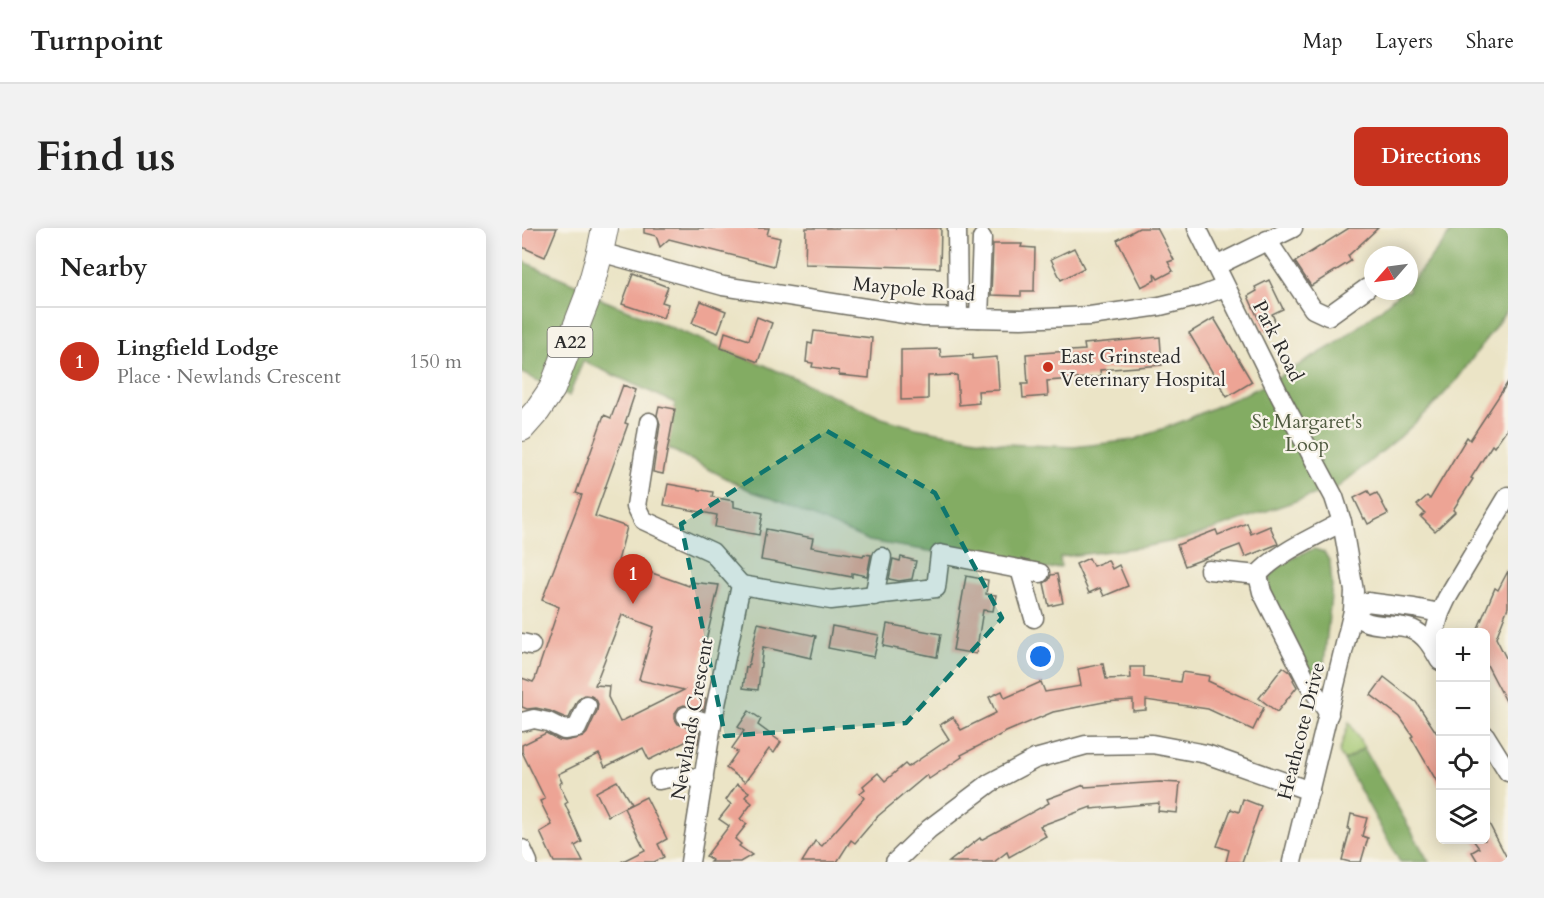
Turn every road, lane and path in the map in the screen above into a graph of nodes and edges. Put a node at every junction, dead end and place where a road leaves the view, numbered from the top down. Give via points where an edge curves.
1 (957, 228) edge
2 (1197, 228) edge
3 (1293, 228) edge
4 (982, 238) dead end
5 (603, 240) edge
6 (1267, 240) junction
7 (1216, 266) junction
8 (1225, 287) junction
9 (1364, 290) edge
10 (958, 318) junction
11 (979, 318) junction
12 (649, 422) dead end
13 (522, 428) edge
14 (1508, 496) edge
15 (1342, 522) junction
16 (882, 557) dead end
17 (1020, 569) junction
18 (1209, 570) dead end
19 (1040, 573) dead end
20 (1258, 575) junction
21 (741, 585) junction
22 (874, 596) junction
23 (1353, 611) junction
24 (1440, 614) junction
25 (1034, 618) dead end
26 (1429, 642) junction
27 (1436, 655) edge
28 (587, 706) dead end
29 (1329, 714) junction
30 (686, 716) dead end
31 (528, 721) edge
32 (712, 724) junction
33 (1486, 736) edge
34 (1508, 772) edge
35 (704, 779) junction
36 (659, 780) dead end
37 (1310, 791) junction
38 (522, 849) edge
39 (528, 862) edge
40 (690, 862) edge
41 (895, 862) edge
42 (1292, 862) edge

1 - 10 street
2 - 7 street, Park Road
3 - 6 street
4 - 11 street
5 - 10 street, Maypole Road via 723,286 894,313
5 - 13 highway, A22 via 588,296 552,389
6 - 7 street
6 - 9 street via 1313,309 1320,313 1328,316
7 - 8 street, Park Road
8 - 11 street, Maypole Road via 1160,306 1121,312 1061,318
8 - 15 street, Park Road via 1334,497
10 - 11 street, Maypole Road
12 - 21 street via 636,506 643,520 712,552
14 - 24 street
15 - 20 street via 1297,546
15 - 23 street, Park Road via 1354,591
16 - 22 street
17 - 19 street
17 - 22 street via 940,554 936,588
17 - 25 street
18 - 20 street
20 - 29 street via 1262,592 1307,681
21 - 22 street via 831,600
21 - 32 street, Newlands Crescent
23 - 24 street via 1367,602
23 - 26 street via 1363,621 1410,628
23 - 29 street, Heathcote Drive
24 - 26 street
26 - 27 street
28 - 31 street via 578,728 564,730 548,722
29 - 37 street, Heathcote Drive
30 - 32 street
32 - 35 street, Newlands Crescent
33 - 34 street
35 - 36 street via 680,776
35 - 40 street, Newlands Crescent
37 - 41 street via 1206,754 1152,744 1086,745 1035,759 990,783 929,829
37 - 42 street, Heathcote Drive
38 - 39 street

